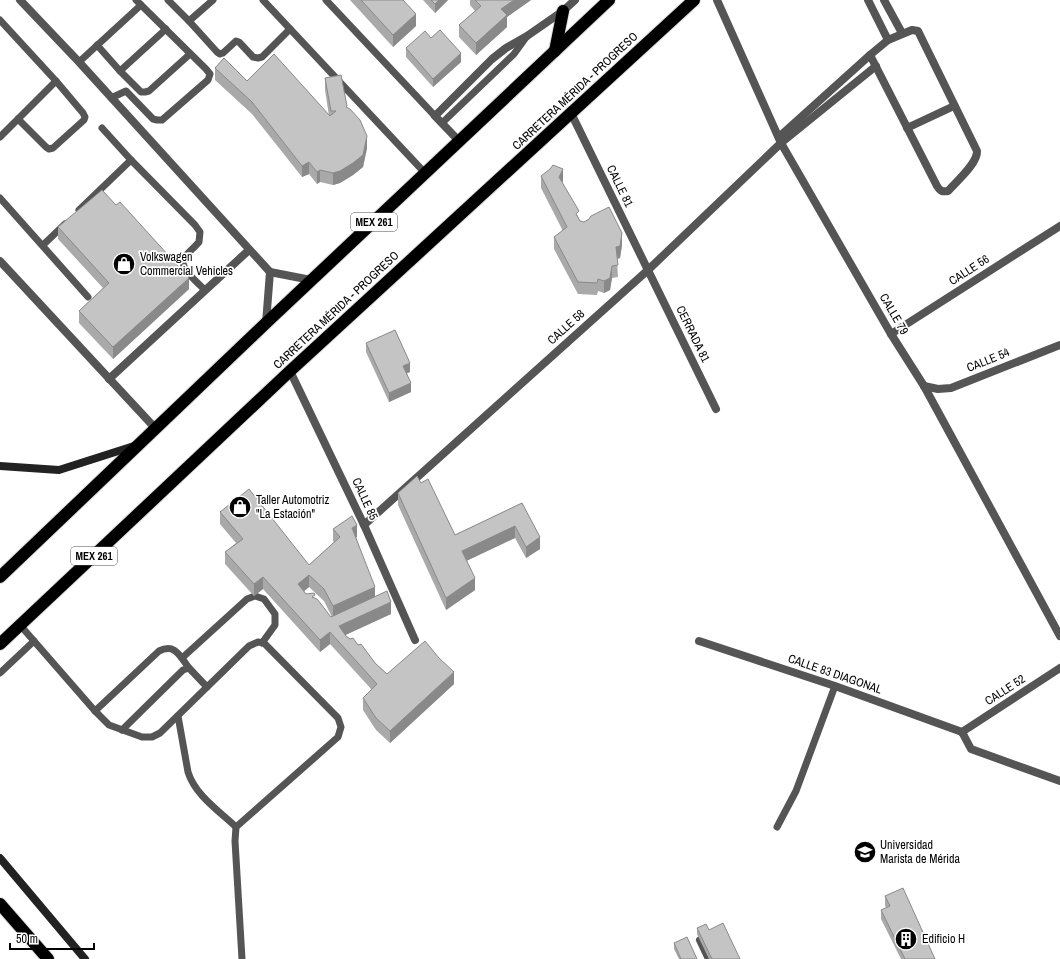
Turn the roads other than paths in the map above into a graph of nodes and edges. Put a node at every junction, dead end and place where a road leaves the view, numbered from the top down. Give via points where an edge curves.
1 (20, 0) edge
2 (168, 0) edge
3 (212, 0) edge
4 (263, 0) edge
5 (326, 0) edge
6 (575, 0) edge
7 (609, 0) edge
8 (694, 0) edge
9 (717, 0) edge
10 (868, 0) edge
11 (884, 0) edge
12 (139, 3) edge
13 (563, 11) junction
14 (0, 20) edge
15 (189, 21) junction
16 (166, 29) junction
17 (290, 29) junction
18 (902, 33) junction
19 (527, 36) junction
20 (888, 40) junction
21 (98, 45) junction
22 (555, 51) junction
23 (190, 54) junction
24 (870, 55) junction
25 (79, 62) junction
26 (876, 66) junction
27 (120, 71) junction
28 (56, 81) junction
29 (111, 98) junction
30 (954, 106) junction
31 (571, 113) junction
32 (435, 116) junction
33 (18, 119) junction
34 (442, 123) junction
35 (102, 128) dead end
36 (908, 128) junction
37 (0, 138) edge
38 (780, 140) junction
39 (459, 141) junction
40 (131, 160) junction
41 (425, 173) junction
42 (0, 198) edge
43 (1060, 226) edge
44 (43, 245) junction
45 (249, 250) junction
46 (0, 261) edge
47 (648, 270) junction
48 (270, 272) junction
49 (311, 280) junction
50 (205, 290) junction
51 (88, 297) dead end
52 (266, 323) junction
53 (891, 334) junction
54 (1060, 345) edge
55 (290, 371) junction
56 (109, 379) junction
57 (924, 386) junction
58 (716, 409) dead end
59 (156, 429) junction
60 (139, 445) junction
61 (0, 466) edge
62 (364, 525) junction
63 (0, 577) edge
64 (20, 625) junction
65 (10, 635) junction
66 (1060, 636) edge
67 (415, 640) dead end
68 (34, 641) junction
69 (699, 641) dead end
70 (262, 643) junction
71 (0, 644) edge
72 (0, 647) edge
73 (182, 658) junction
74 (189, 668) junction
75 (1060, 668) edge
76 (0, 673) edge
77 (835, 686) junction
78 (208, 687) junction
79 (95, 711) junction
80 (178, 716) junction
81 (122, 730) junction
82 (962, 732) junction
83 (1060, 781) edge
84 (236, 827) junction
85 (778, 827) dead end
86 (0, 858) edge
87 (0, 904) edge
88 (700, 940) edge
89 (48, 959) edge
90 (85, 959) edge
91 (242, 959) edge
92 (709, 959) edge

1 - 25 street
2 - 15 lane
3 - 15 lane
4 - 17 lane
5 - 32 lane
6 - 13 street
7 - 22 highway, MEX 261
8 - 31 highway, CARRETERA MÉRIDA - PROGRESO / MEX 261
9 - 38 street, CALLE 79
10 - 20 street
11 - 18 street
12 - 16 lane
12 - 21 lane
13 - 19 street
13 - 22 highway
14 - 28 lane
15 - 17 lane via 220,54 236,41 253,57 258,58
16 - 23 lane
16 - 27 lane
17 - 41 lane
18 - 20 street
18 - 30 street via 918,31
19 - 32 street via 492,59
19 - 34 lane via 514,54
20 - 24 street
21 - 25 lane
21 - 27 lane
22 - 39 highway, MEX 261
23 - 27 lane via 145,92 141,92
23 - 29 lane via 210,74 208,80 162,120 154,119 126,91
24 - 26 street
24 - 38 street
25 - 29 street
26 - 36 street
26 - 38 street
28 - 33 lane
28 - 33 lane via 83,113 84,120 49,149
29 - 45 street
30 - 36 street
30 - 36 street via 977,151 977,156 948,191 940,191
31 - 47 street, CALLE 81
31 - 55 highway, CARRETERA MÉRIDA - PROGRESO / MEX 261
32 - 34 street
33 - 37 lane
34 - 39 street
35 - 40 lane
38 - 47 street, CALLE 58
38 - 53 street, CALLE 79
39 - 41 highway, MEX 261
40 - 44 lane
40 - 50 lane via 200,232 199,242 182,263 185,270
41 - 49 highway, MEX 261
42 - 44 lane
43 - 53 street, CALLE 56
44 - 51 lane
45 - 48 street
45 - 50 street
46 - 56 street
47 - 58 street, CERRADA 81
47 - 62 street, CALLE 58
48 - 49 street
48 - 52 street
49 - 52 highway, MEX 261
50 - 56 street
52 - 59 highway, MEX 261
53 - 57 street, CALLE 79
54 - 57 street, CALLE 54 via 951,388
55 - 62 street, CALLE 85
55 - 64 highway, CARRETERA MÉRIDA - PROGRESO / MEX 261
56 - 59 street
57 - 66 street, CALLE 79
59 - 60 highway, MEX 261
60 - 61 main road via 59,470
60 - 63 highway, MEX 261
62 - 67 street, CALLE 85
64 - 65 highway, CARRETERA MÉRIDA - PROGRESO / MEX 261
64 - 68 lane
65 - 71 highway, CARRETERA MÉRIDA - PROGRESO / MEX 261
65 - 72 main road
68 - 76 lane
68 - 79 lane
69 - 77 street, CALLE 83 DIAGONAL
70 - 73 lane via 274,624 275,614 264,599 255,596 247,599
70 - 78 lane via 249,646
70 - 84 lane via 338,718 341,727 338,736
73 - 74 lane
73 - 79 lane via 172,648 166,647 158,651
74 - 78 lane
74 - 81 lane
75 - 82 street, CALLE 52
77 - 82 street, CALLE 83 DIAGONAL
77 - 85 lane via 796,791
78 - 80 lane
79 - 81 lane via 109,725
80 - 81 lane via 152,737 142,737
80 - 84 lane via 191,781 196,789
82 - 83 street via 971,749
84 - 91 lane
86 - 90 main road
87 - 89 highway
88 - 92 street

